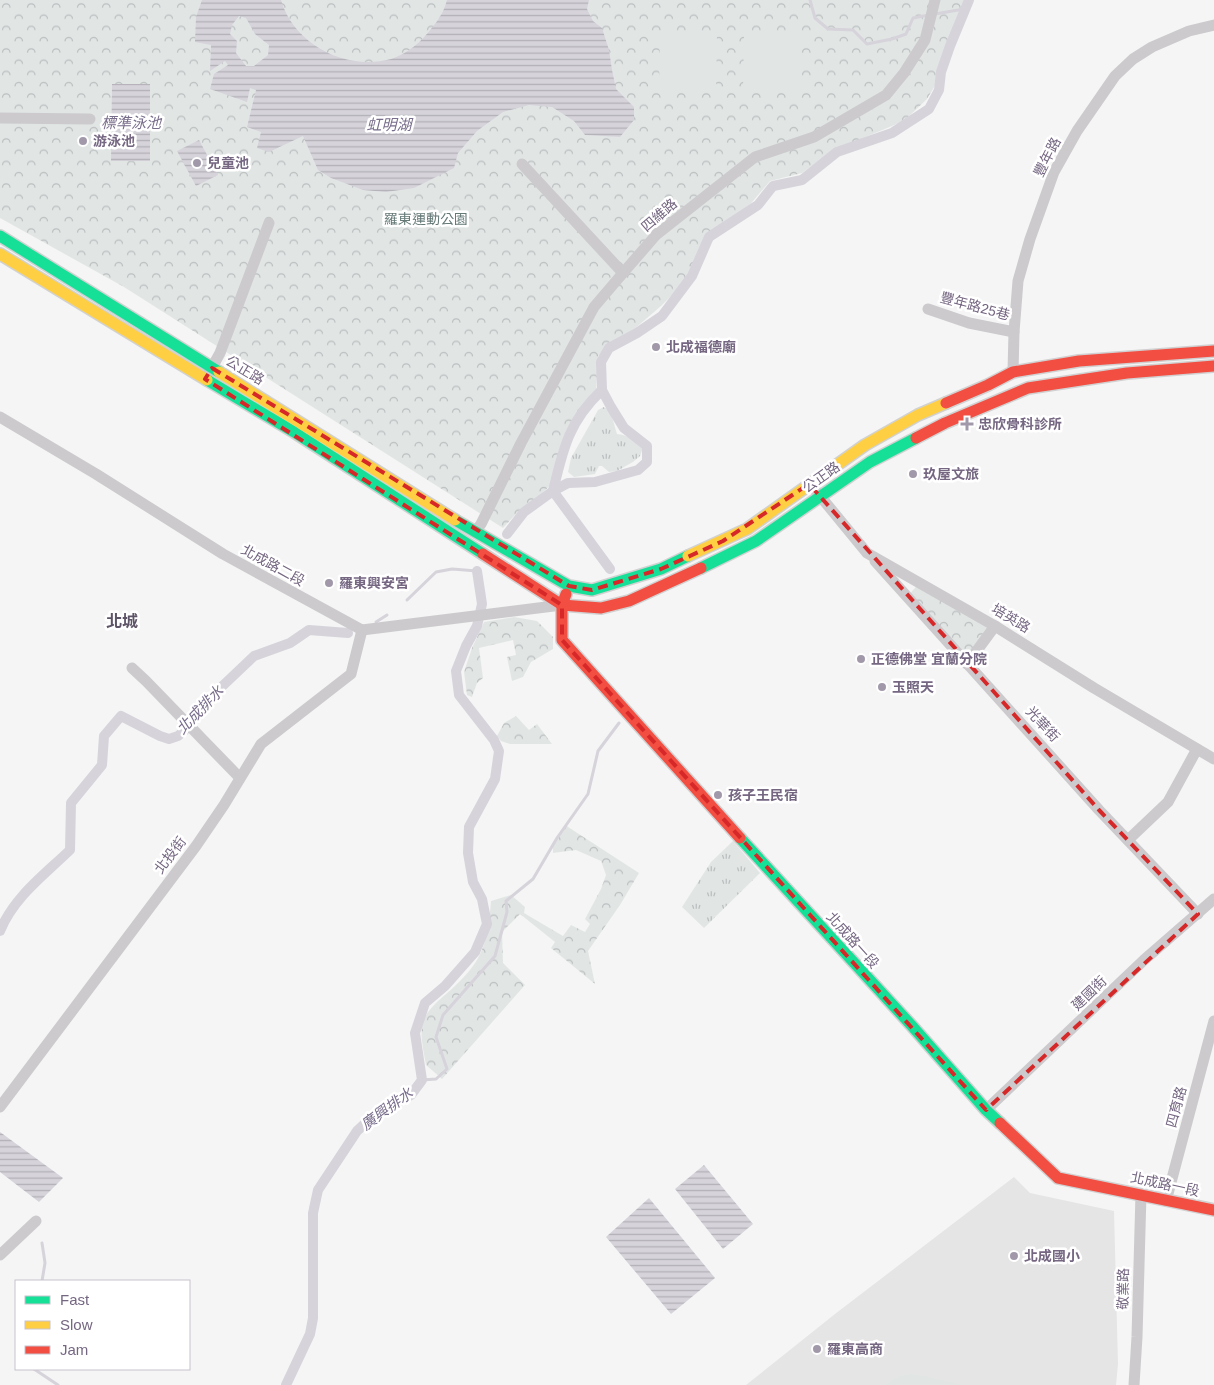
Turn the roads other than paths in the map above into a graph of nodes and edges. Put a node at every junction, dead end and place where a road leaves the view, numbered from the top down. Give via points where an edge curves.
1 (934, 4) edge
2 (1214, 25) edge
3 (0, 118) edge
4 (90, 119) dead end
5 (522, 164) dead end
6 (269, 223) dead end
7 (0, 236) edge
8 (0, 254) edge
9 (623, 273) junction
10 (928, 309) dead end
11 (1014, 332) junction
12 (1214, 351) edge
13 (1214, 366) edge
14 (212, 368) junction
15 (1013, 372) junction
16 (205, 379) junction
17 (0, 416) edge
18 (809, 484) junction
19 (821, 496) junction
20 (475, 532) junction
21 (467, 544) junction
22 (867, 552) junction
23 (569, 586) junction
24 (562, 605) junction
25 (995, 626) junction
26 (362, 630) junction
27 (966, 664) junction
28 (132, 668) dead end
29 (1197, 749) junction
30 (1214, 759) edge
31 (240, 778) junction
32 (1128, 840) junction
33 (1214, 899) edge
34 (1198, 914) junction
35 (1214, 1021) edge
36 (0, 1107) edge
37 (986, 1110) junction
38 (1141, 1194) junction
39 (1166, 1201) junction
40 (1214, 1210) edge
41 (36, 1221) dead end
42 (0, 1256) edge
43 (1134, 1385) edge

1 - 9 street, 四維路 via 924,40 886,95 814,137 755,157 656,235
2 - 11 street, 豐年路 via 1189,31 1133,59 1115,76 1077,131 1054,172 1030,239 1018,281
3 - 4 street
5 - 9 street
6 - 14 street
7 - 14 street, 公正路
8 - 16 street, 公正路
9 - 20 street, 四維路 via 594,307
10 - 11 street, 豐年路25巷 via 969,323
11 - 15 street, 豐年路
12 - 15 street, 公正路 via 1079,361
13 - 19 street, 公正路 via 1127,373 1028,388 945,423 870,462
14 - 16 street
14 - 20 street, 公正路
15 - 18 street, 公正路 via 865,444
16 - 21 street, 公正路 via 294,432
17 - 26 street, 北成路二段 via 223,554
18 - 19 street, 培英路
18 - 23 street, 公正路 via 747,529 661,569 592,590
19 - 22 street, 培英路
19 - 24 street, 公正路 via 756,541 628,601 601,608
20 - 21 street
20 - 23 street, 公正路
21 - 24 street, 公正路
22 - 25 street, 培英路
22 - 27 street, 光華街
23 - 24 street, 北成路一段
24 - 26 street
24 - 37 street, 北成路一段 via 562,640
25 - 27 street
25 - 29 street, 培英路
26 - 31 street, 北投街 via 351,674 261,744
27 - 32 street, 光華街
28 - 31 street
29 - 30 street, 培英路
29 - 32 street via 1168,802
31 - 36 street, 北投街 via 196,846
32 - 34 street, 光華街
33 - 34 street, 建國街
34 - 37 street, 建國街 via 1144,960
35 - 39 street, 四育路
37 - 38 street, 北成路一段 via 1058,1178
38 - 39 street, 北成路一段
38 - 43 street, 敬業路
39 - 40 street, 北成路一段
41 - 42 street

